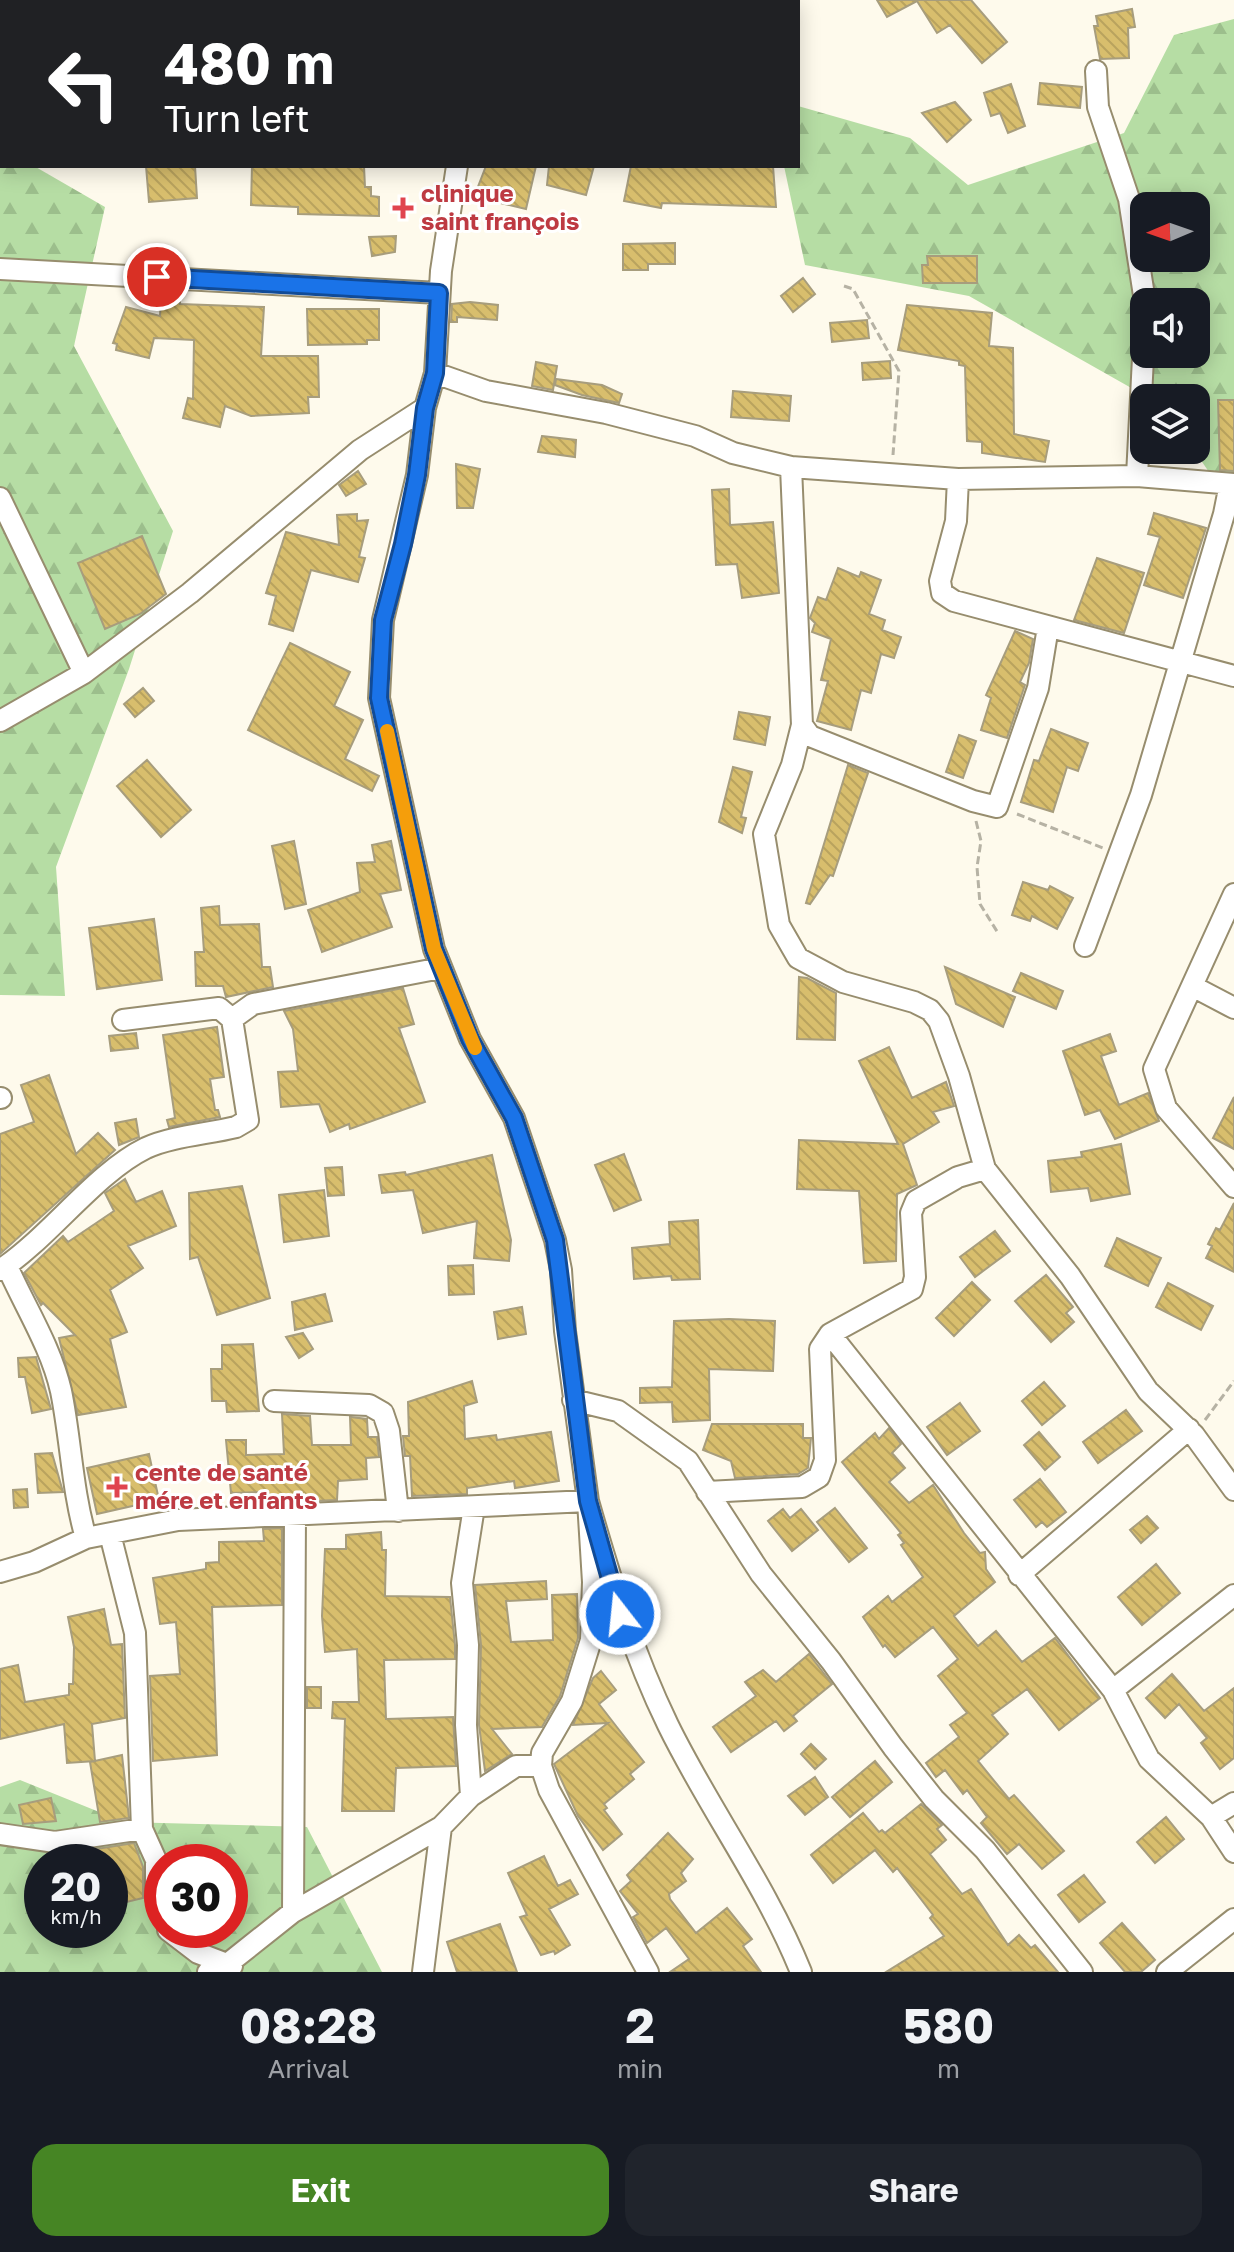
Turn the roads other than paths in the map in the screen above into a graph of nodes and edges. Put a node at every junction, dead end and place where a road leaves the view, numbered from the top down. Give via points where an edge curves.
1 (1096, 71) dead end
2 (457, 168) edge
3 (0, 269) edge
4 (1143, 288) edge
5 (439, 293) junction
6 (1142, 368) edge
7 (435, 373) junction
8 (425, 408) junction
9 (791, 467) junction
10 (1137, 476) junction
11 (958, 479) junction
12 (1232, 484) edge
13 (0, 498) edge
14 (8, 533) edge
15 (1048, 627) junction
16 (1180, 659) junction
17 (84, 673) junction
18 (1234, 676) edge
19 (0, 721) edge
20 (802, 725) junction
21 (1234, 894) edge
22 (1085, 946) dead end
23 (441, 968) junction
24 (1194, 987) junction
25 (1234, 1008) edge
26 (232, 1019) junction
27 (123, 1020) dead end
28 (985, 1169) junction
29 (1234, 1187) edge
30 (3, 1268) edge
31 (830, 1334) junction
32 (573, 1400) junction
33 (274, 1401) dead end
34 (1192, 1432) junction
35 (1234, 1490) edge
36 (707, 1492) junction
37 (588, 1501) junction
38 (474, 1507) junction
39 (398, 1511) junction
40 (295, 1514) junction
41 (110, 1534) junction
42 (86, 1538) junction
43 (0, 1572) edge
44 (1019, 1575) junction
45 (1234, 1595) edge
46 (1113, 1690) junction
47 (541, 1766) junction
48 (471, 1796) junction
49 (1234, 1803) edge
50 (1211, 1817) junction
51 (441, 1827) junction
52 (142, 1829) junction
53 (0, 1834) edge
54 (149, 1844) edge
55 (1234, 1852) edge
56 (293, 1912) junction
57 (1234, 1919) edge
58 (191, 1948) edge
59 (233, 1967) edge
60 (208, 1972) edge
61 (423, 1972) edge
62 (648, 1972) edge
63 (801, 1972) edge
64 (1082, 1972) edge
65 (1167, 1972) edge

1 - 4 street via 1098,107 1129,199
2 - 5 street
3 - 5 street
5 - 7 street
6 - 10 street
7 - 8 street
7 - 9 street via 486,391 695,436 733,453
8 - 17 street via 360,450 190,593
8 - 23 street via 417,475 383,620 379,698
9 - 11 street
9 - 20 street
10 - 11 street
10 - 12 street
11 - 15 street via 942,593
12 - 16 street
13 - 14 street
14 - 17 street
15 - 16 street
15 - 20 street via 1038,688 997,807 820,742
16 - 18 street
16 - 22 street via 1141,795
17 - 19 street
20 - 28 street via 764,834 779,925 798,958 843,982 930,1010 959,1076
21 - 24 street
23 - 26 street via 253,1004
23 - 32 street via 470,1039 514,1118 555,1240
24 - 25 street
24 - 29 street via 1154,1069 1166,1108
26 - 27 street via 219,1008
26 - 30 street via 248,1120 148,1147 122,1163
28 - 31 street via 958,1177 916,1201 911,1213 912,1289
28 - 34 street via 1070,1276 1148,1391
30 - 42 street via 47,1348 60,1389
31 - 36 street via 820,1349 825,1460 819,1477 802,1487
31 - 44 street
32 - 36 street via 618,1411 688,1461
32 - 37 street
33 - 39 street via 369,1405 383,1413
34 - 35 street
34 - 44 street
36 - 64 street via 761,1574 893,1747 934,1799 985,1850
37 - 38 street
37 - 47 street via 591,1640 572,1701 547,1740
37 - 63 street via 620,1614 668,1725 785,1932
38 - 39 street
38 - 48 street via 462,1583
39 - 40 street
40 - 41 street via 178,1520
40 - 56 street
41 - 42 street
41 - 52 street via 135,1633
42 - 43 street
44 - 46 street
45 - 46 street
46 - 50 street via 1149,1759
47 - 48 street via 516,1766
47 - 62 street
48 - 51 street
49 - 50 street
50 - 55 street
51 - 56 street
51 - 61 street
52 - 53 street via 55,1842
52 - 54 street
56 - 59 street
57 - 65 street
58 - 59 street
59 - 60 street

